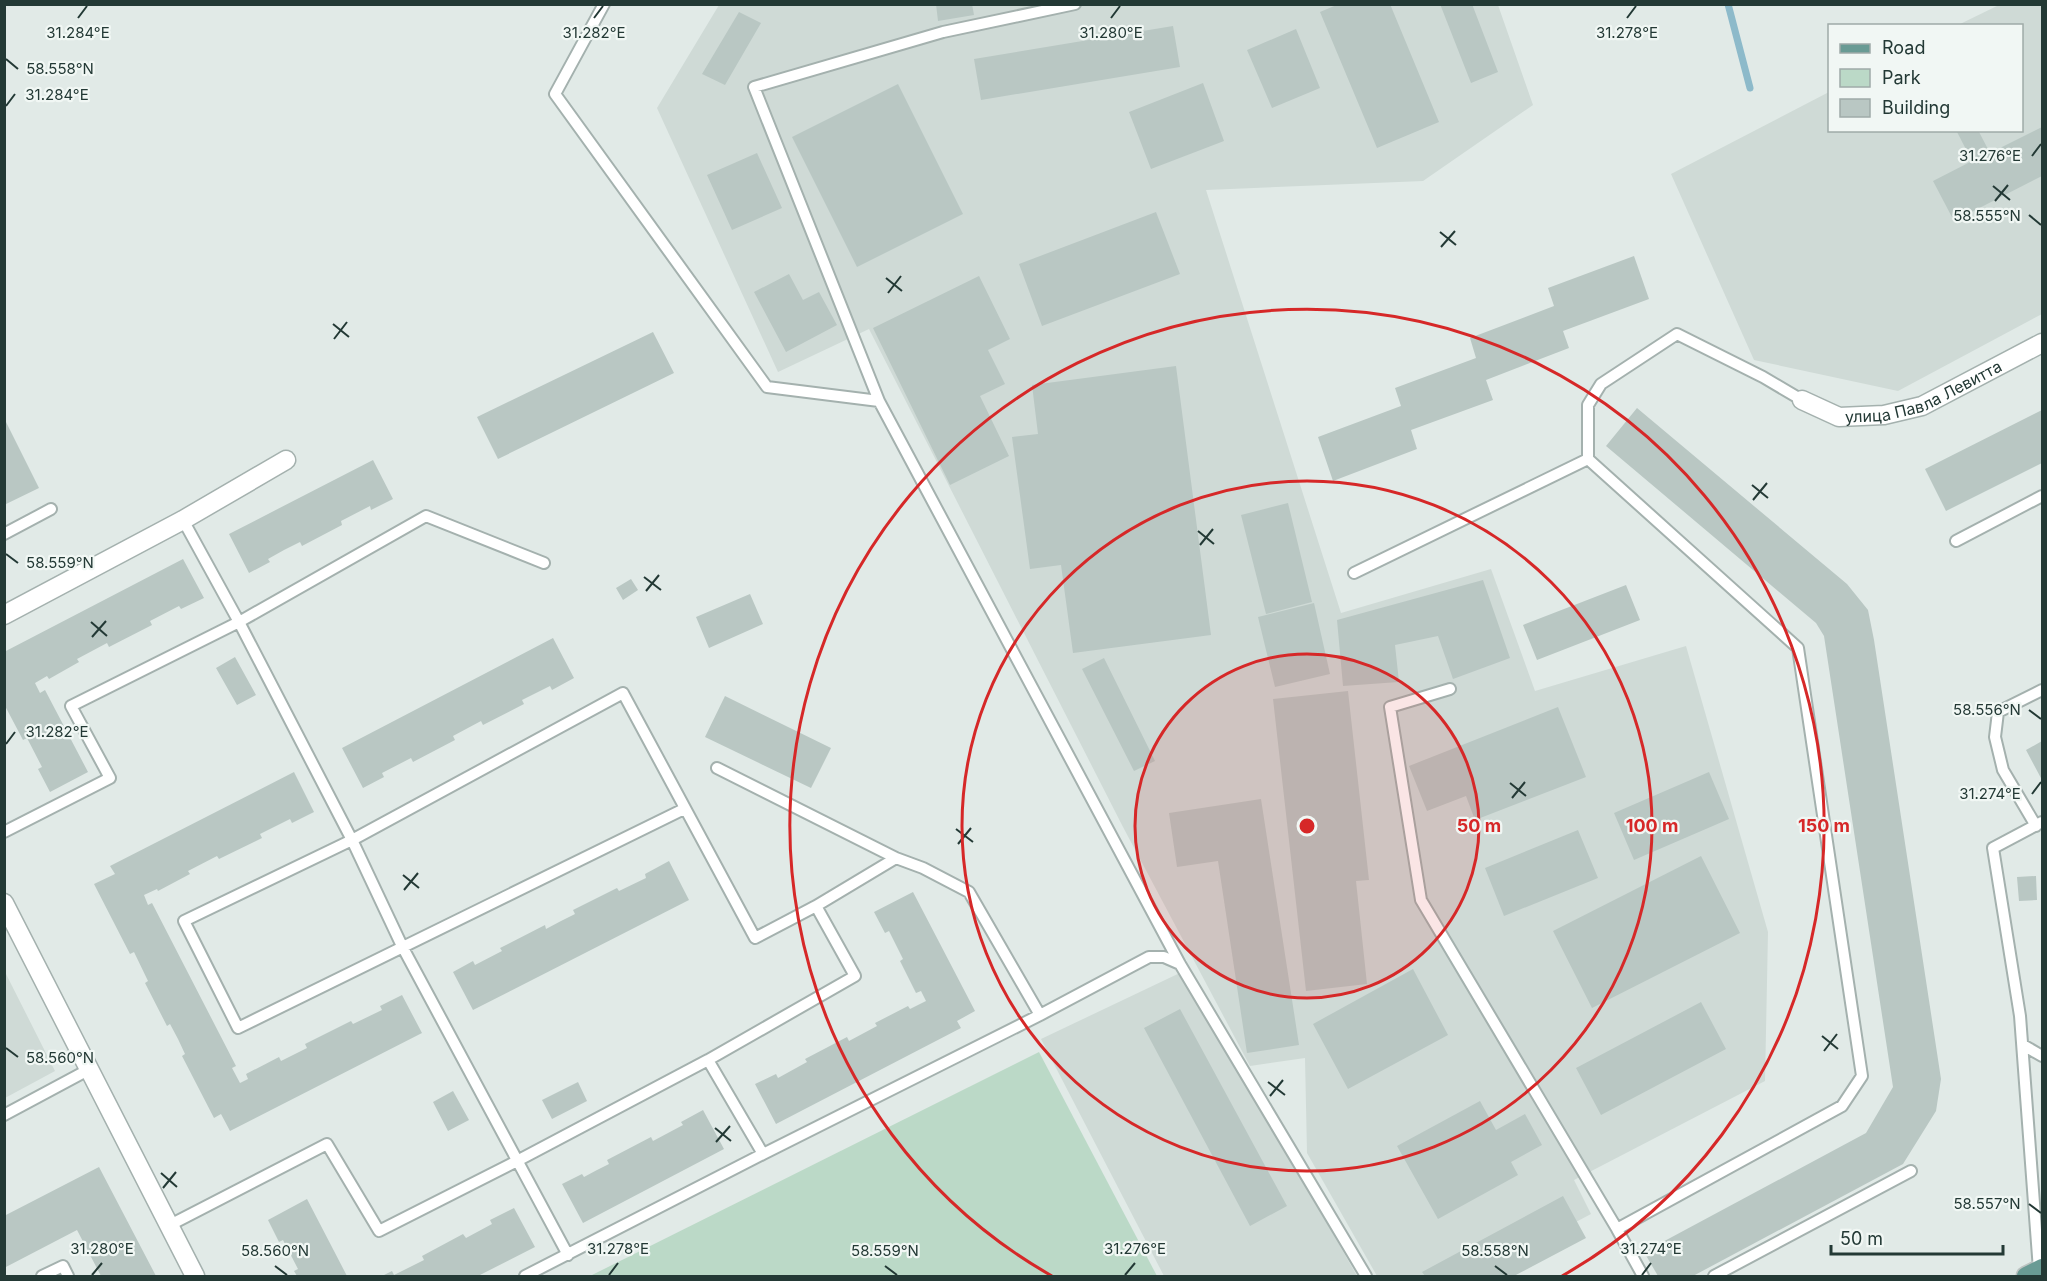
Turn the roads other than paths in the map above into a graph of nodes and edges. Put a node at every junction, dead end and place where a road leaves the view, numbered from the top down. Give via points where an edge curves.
1 (604, 4) edge
2 (1075, 4) edge
3 (2043, 343) edge
4 (1802, 400) joint
5 (879, 401) junction
6 (1588, 459) junction
7 (286, 460) dead end
8 (2043, 496) edge
9 (51, 509) dead end
10 (183, 520) junction
11 (4, 534) edge
12 (1956, 541) dead end
13 (544, 563) dead end
14 (1354, 573) dead end
15 (4, 615) edge
16 (239, 622) junction
17 (1450, 689) dead end
18 (2043, 690) edge
19 (717, 768) dead end
20 (684, 809) junction
21 (2039, 824) edge
22 (4, 832) edge
23 (352, 840) junction
24 (896, 858) junction
25 (4, 903) edge
26 (816, 906) junction
27 (402, 946) junction
28 (1180, 964) junction
29 (1040, 1015) junction
30 (2023, 1045) junction
31 (2043, 1056) edge
32 (708, 1060) junction
33 (88, 1070) junction
34 (4, 1115) edge
35 (763, 1154) junction
36 (517, 1161) junction
37 (1911, 1171) dead end
38 (170, 1225) junction
39 (1617, 1229) junction
40 (568, 1255) junction
41 (2036, 1271) edge
42 (42, 1276) edge
43 (68, 1276) edge
44 (195, 1276) edge
45 (525, 1276) edge
46 (1366, 1276) edge
47 (1643, 1276) edge
48 (1714, 1276) edge

1 - 5 lane via 555,94 767,387
2 - 5 lane via 943,32 754,87
3 - 4 street, улица Павла Левитта via 1922,406 1884,415 1839,417
4 - 6 lane via 1677,334 1601,384 1588,405
5 - 28 lane
6 - 14 lane
6 - 39 lane via 1798,648 1862,1076 1842,1106
7 - 10 street
8 - 12 lane
9 - 11 lane
10 - 15 street
10 - 16 lane
13 - 16 lane via 426,516
16 - 22 lane via 71,706 110,778
16 - 23 lane
17 - 39 lane via 1390,707 1421,900
18 - 21 lane via 1998,712 1995,737 2003,770
19 - 24 lane
20 - 23 lane via 624,693
20 - 26 lane via 755,938
20 - 27 lane
21 - 30 lane via 1993,848
23 - 27 lane
23 - 27 lane via 184,921 238,1028
24 - 26 lane
24 - 29 lane via 969,892
25 - 33 street
26 - 32 lane via 855,976
27 - 36 lane
28 - 29 lane via 1164,957 1149,957
28 - 46 lane
29 - 35 lane
30 - 31 lane
30 - 41 lane
32 - 35 lane
32 - 36 lane
33 - 34 lane
33 - 38 street
35 - 40 lane
36 - 38 lane via 379,1231 327,1144
36 - 40 lane
37 - 48 lane
38 - 44 street
39 - 47 lane
40 - 45 lane
42 - 43 lane via 63,1266

